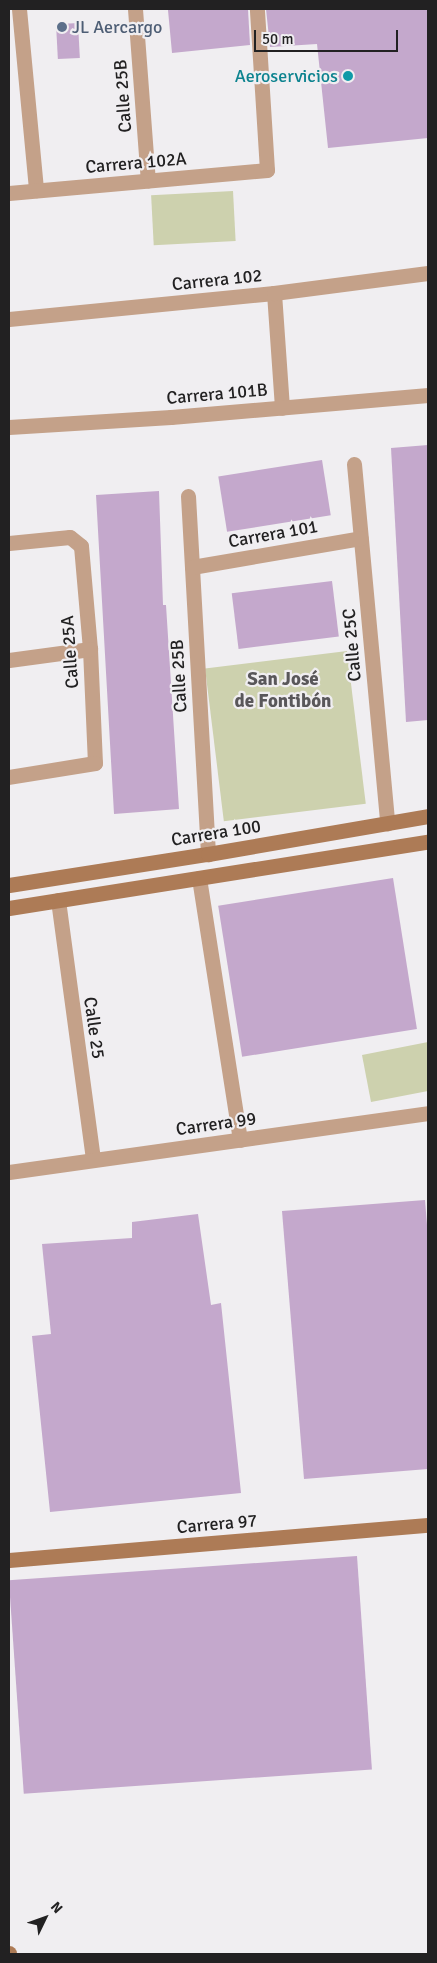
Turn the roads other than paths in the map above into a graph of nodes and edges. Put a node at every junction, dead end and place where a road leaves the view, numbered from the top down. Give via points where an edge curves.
1 (19, 9) edge
2 (136, 9) edge
3 (257, 9) edge
4 (148, 181) junction
5 (36, 190) junction
6 (9, 193) edge
7 (428, 273) edge
8 (274, 293) junction
9 (9, 319) edge
10 (428, 395) edge
11 (282, 408) junction
12 (9, 427) edge
13 (354, 464) dead end
14 (188, 496) dead end
15 (361, 538) junction
16 (9, 543) edge
17 (192, 567) junction
18 (90, 649) junction
19 (9, 660) edge
20 (9, 777) edge
21 (428, 816) edge
22 (387, 823) junction
23 (428, 846) edge
24 (208, 854) junction
25 (199, 878) junction
26 (9, 885) edge
27 (58, 900) junction
28 (9, 908) edge
29 (428, 1113) edge
30 (240, 1140) junction
31 (93, 1160) junction
32 (9, 1172) edge
33 (428, 1525) edge
34 (9, 1560) edge

1 - 5 street
2 - 4 street, Calle 25B
3 - 4 street, Carrera 102A via 267,170
4 - 5 street, Carrera 102A
5 - 6 street, Carrera 102A
7 - 8 street, Carrera 102
8 - 9 street, Carrera 102
8 - 11 street
10 - 11 street, Carrera 101B
11 - 12 street, Carrera 101B
13 - 15 street, Calle 25C
14 - 17 street, Calle 25B
15 - 17 street, Carrera 101
15 - 22 street, Calle 25C
16 - 18 street, Calle 25A via 70,537 81,546
17 - 24 street, Calle 25B
18 - 19 street
18 - 20 street, Calle 25A via 95,763
21 - 22 main road, Carrera 100
22 - 24 main road, Carrera 100
23 - 25 main road
24 - 26 main road, Carrera 100
25 - 27 main road
25 - 30 street
27 - 28 main road
27 - 31 street, Calle 25
29 - 30 street, Carrera 99
30 - 31 street, Carrera 99
31 - 32 street, Carrera 99
33 - 34 main road, Carrera 97

